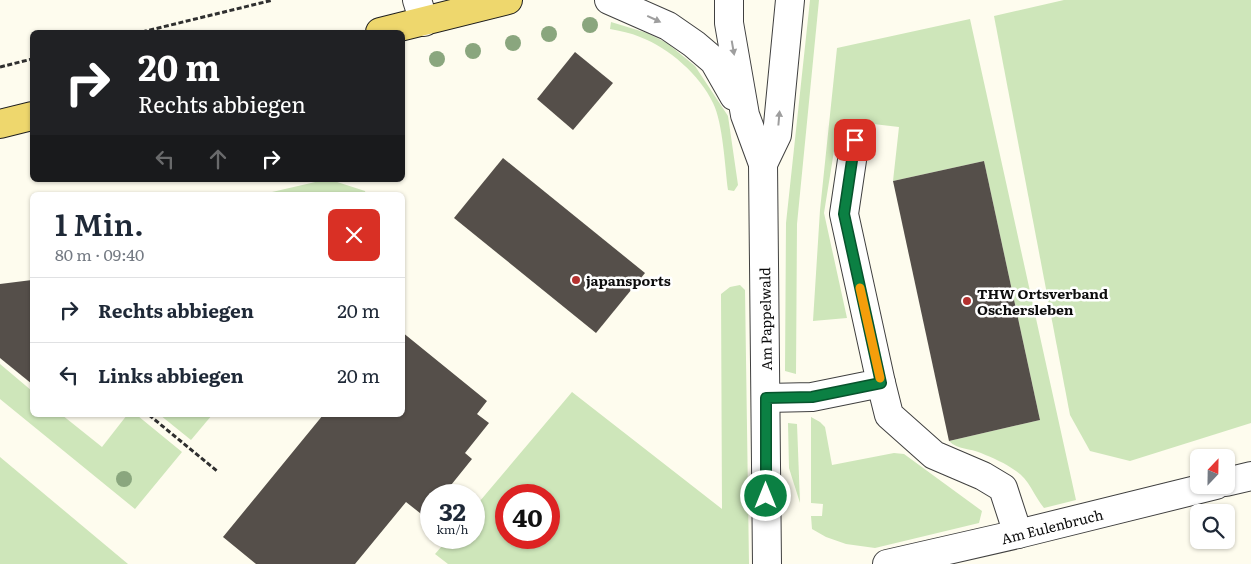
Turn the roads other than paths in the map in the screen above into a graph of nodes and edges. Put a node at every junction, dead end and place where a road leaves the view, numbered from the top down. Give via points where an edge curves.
1 (508, 0) edge
2 (609, 0) edge
3 (729, 0) edge
4 (790, 0) edge
5 (421, 11) edge
6 (384, 30) edge
7 (744, 115) junction
8 (30, 116) edge
9 (0, 124) edge
10 (855, 140) dead end
11 (763, 164) junction
12 (881, 383) junction
13 (766, 398) junction
14 (1251, 476) edge
15 (1235, 480) edge
16 (1190, 491) edge
17 (1018, 534) junction
18 (767, 564) edge
19 (887, 564) edge

1 - 5 main road
2 -> 7 street via 668,26 714,61
3 -> 7 street, Am Pappelwald via 729,22
11 -> 4 street, Am Pappelwald via 777,135
5 - 6 main road
7 - 11 street, Am Pappelwald
8 - 9 main road
10 - 12 street via 844,214
11 - 13 street, Am Pappelwald
12 - 13 street via 812,397
12 - 17 street via 890,415 934,455 1003,488
13 - 18 street, Am Pappelwald
14 - 15 street
16 - 17 street, Am Eulenbruch
17 - 19 street, Am Eulenbruch

